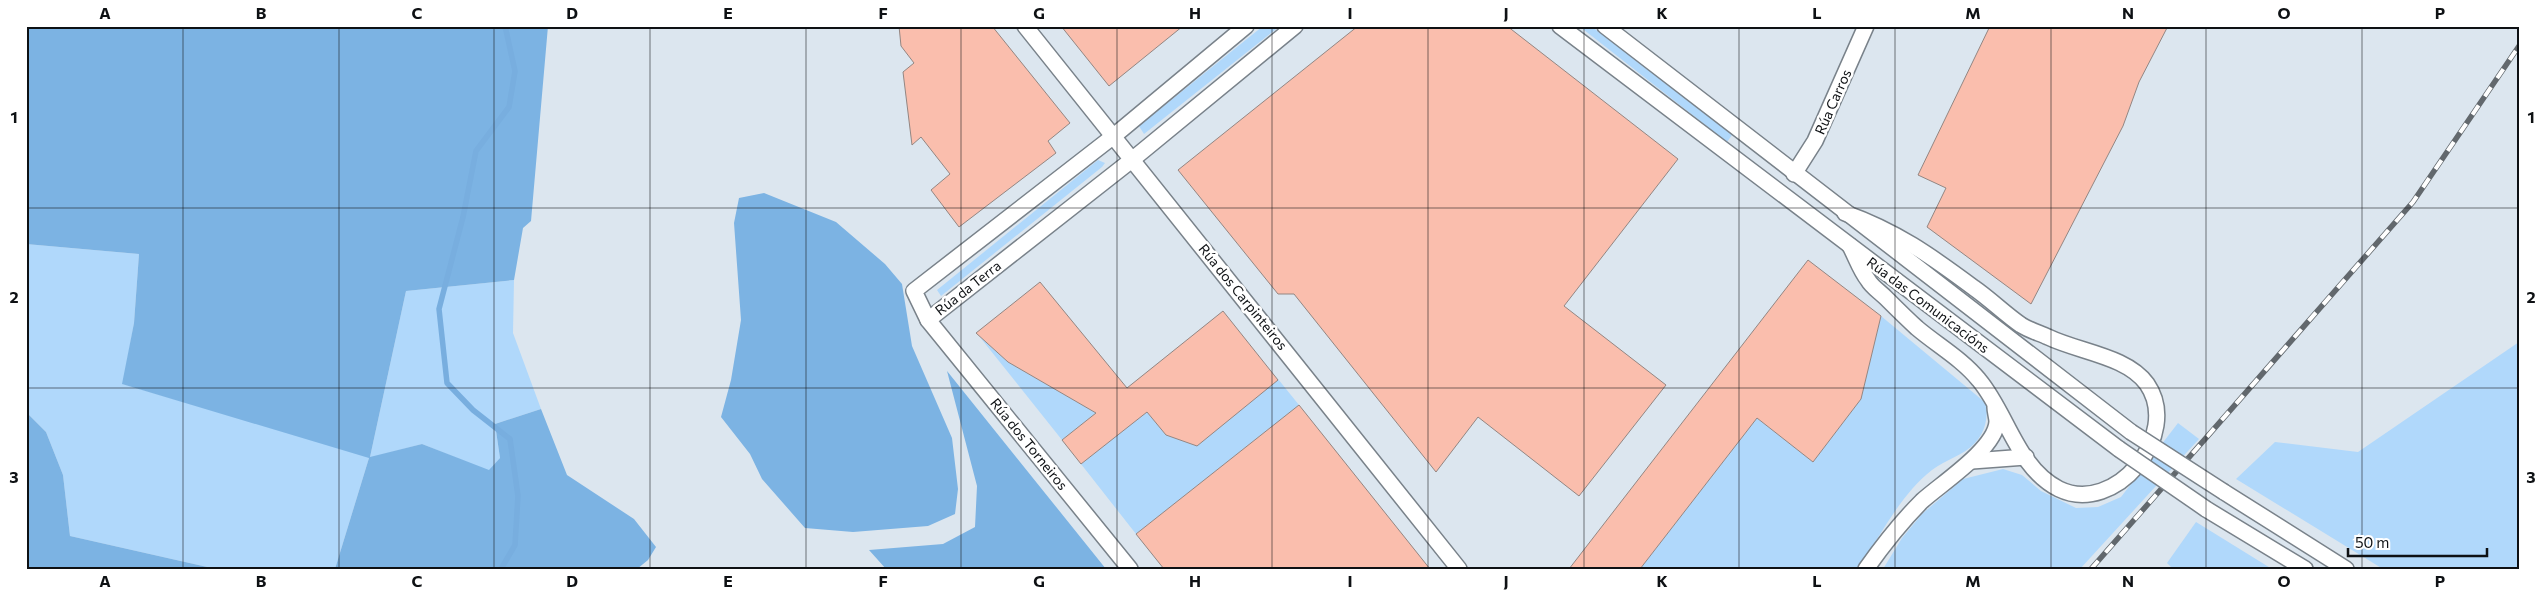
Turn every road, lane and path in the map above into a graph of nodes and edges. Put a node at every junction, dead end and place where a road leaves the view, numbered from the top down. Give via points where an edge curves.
1 (1026, 26) edge
2 (1246, 26) edge
3 (1295, 26) edge
4 (1560, 26) edge
5 (1605, 26) edge
6 (1866, 26) edge
7 (1114, 135) junction
8 (1132, 158) junction
9 (1794, 174) junction
10 (1845, 213) junction
11 (1850, 246) junction
12 (928, 320) junction
13 (1994, 403) junction
14 (2026, 457) junction
15 (1972, 461) junction
16 (1130, 569) edge
17 (1459, 569) edge
18 (1866, 569) edge
19 (2305, 569) edge
20 (2346, 569) edge

1 - 7 street, Rúa dos Carpinteiros
2 - 7 street, Rúa da Terra
3 - 8 street, Rúa da Terra
4 - 11 street, Rúa das Comunicacións
5 - 9 street, Rúa das Comunicacións
6 - 9 street, Rúa Carros via 1815,141
7 - 8 street, Rúa dos Carpinteiros
7 - 12 street, Rúa da Terra via 914,291
8 - 12 street, Rúa da Terra
8 - 17 street, Rúa dos Carpinteiros
9 - 10 street, Rúa das Comunicacións
10 - 14 street via 1878,225 1914,245 2022,325 2066,346 2114,360 2136,372 2148,386 2154,400 2155,428 2145,456 2123,480 2109,489 2083,495 2070,493 2038,474
10 - 20 street, Rúa das Comunicacións, bridge via 2131,432
11 - 13 street via 1868,281 1917,328 1973,373
11 - 19 street, Rúa das Comunicacións, bridge via 2119,449 2206,509
12 - 16 street, Rúa dos Torneiros
13 - 14 street
13 - 15 street via 1997,423 1990,439
14 - 15 street
15 - 18 street via 1921,502 1884,543

